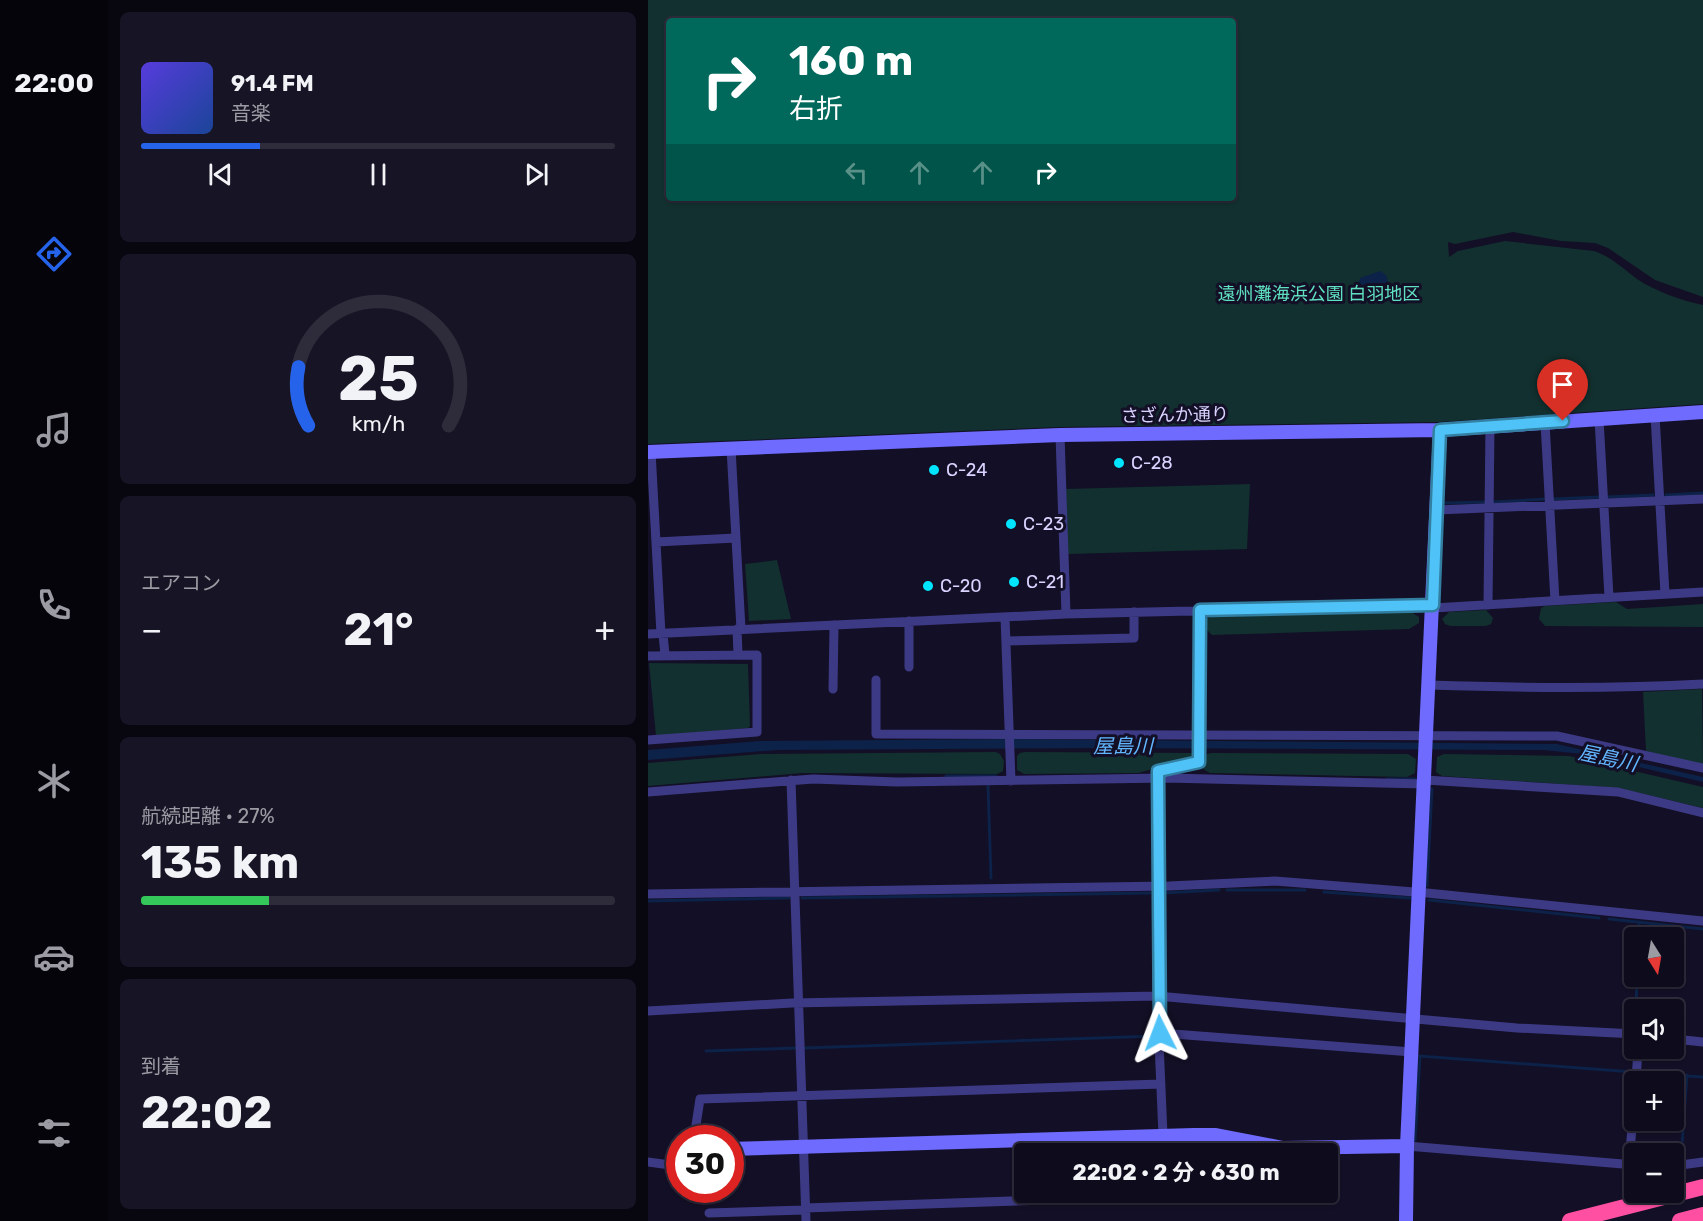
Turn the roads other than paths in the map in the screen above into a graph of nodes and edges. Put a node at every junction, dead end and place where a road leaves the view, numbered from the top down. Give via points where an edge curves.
1 (1703, 412) edge
2 (1655, 415) junction
3 (1599, 419) junction
4 (1545, 423) junction
5 (1490, 426) junction
6 (1440, 430) junction
7 (1060, 435) junction
8 (731, 448) junction
9 (649, 451) edge
10 (1703, 500) edge
11 (1660, 501) junction
12 (1604, 504) junction
13 (1550, 506) junction
14 (1489, 508) junction
15 (1437, 510) junction
16 (736, 538) junction
17 (656, 542) junction
18 (1703, 592) edge
19 (1665, 594) junction
20 (1609, 597) junction
21 (1555, 601) junction
22 (1488, 605) junction
23 (1433, 606) junction
24 (1200, 610) junction
25 (1134, 612) junction
26 (1066, 614) junction
27 (1005, 616) junction
28 (909, 621) junction
29 (834, 625) junction
30 (739, 629) junction
31 (648, 634) edge
32 (662, 634) junction
33 (1006, 640) junction
34 (665, 655) junction
35 (738, 655) junction
36 (648, 656) edge
37 (909, 667) dead end
38 (876, 680) dead end
39 (1703, 684) edge
40 (1429, 685) junction
41 (833, 689) dead end
42 (1009, 735) junction
43 (1199, 736) junction
44 (1427, 737) junction
45 (648, 740) edge
46 (1703, 768) edge
47 (1158, 779) junction
48 (791, 780) junction
49 (1011, 781) junction
50 (1425, 782) junction
51 (648, 792) edge
52 (1703, 813) edge
53 (1157, 886) junction
54 (795, 891) junction
55 (1420, 892) junction
56 (648, 894) edge
57 (1703, 921) edge
58 (1157, 996) junction
59 (799, 1003) junction
60 (648, 1011) edge
61 (1414, 1018) junction
62 (1160, 1033) junction
63 (1624, 1034) edge
64 (1684, 1040) edge
65 (1703, 1042) edge
66 (1412, 1052) junction
67 (1161, 1084) junction
68 (802, 1096) junction
69 (696, 1125) edge
70 (1163, 1136) junction
71 (1072, 1138) junction
72 (1072, 1143) edge
73 (1407, 1146) junction
74 (803, 1147) junction
75 (744, 1149) edge
76 (648, 1162) edge
77 (1703, 1162) edge
78 (1624, 1163) edge
79 (666, 1164) edge
80 (1684, 1165) edge
81 (1703, 1187) edge
82 (1014, 1201) edge
83 (1631, 1205) joint
84 (805, 1209) junction
85 (709, 1213) dead end
86 (1703, 1215) edge
87 (806, 1221) edge
88 (1406, 1221) edge
89 (1569, 1221) edge
90 (1680, 1221) edge

1 - 2 street, さざんか通り
2 - 3 street, さざんか通り
2 - 11 street
3 - 4 street, さざんか通り
3 - 12 street
4 - 5 street, さざんか通り
4 - 13 street
5 - 6 street, さざんか通り
5 - 14 street
6 - 7 street, さざんか通り
6 - 15 street
7 - 8 street, さざんか通り
7 - 26 street
8 - 9 street, さざんか通り
8 - 16 street
9 - 17 street
10 - 11 street
11 - 12 street
11 - 19 street
12 - 13 street
12 - 20 street
13 - 14 street
13 - 21 street
14 - 15 street
14 - 22 street
15 - 23 street
16 - 17 street
16 - 30 street
17 - 32 street
18 - 19 street
19 - 20 street
20 - 21 street
21 - 22 street
22 - 23 street
23 - 24 street
23 - 40 street
24 - 25 street
24 - 43 street
25 - 26 street
25 - 33 street via 1134,638
26 - 27 street
27 - 28 street
27 - 33 street
28 - 29 street
28 - 37 street
29 - 30 street
29 - 41 street
30 - 32 street
30 - 35 street
31 - 32 street
32 - 34 street
33 - 42 street
34 - 35 street
34 - 36 street
35 - 45 street via 757,655 758,732
38 - 42 street via 876,734
39 - 40 street via 1588,689
40 - 44 street
42 - 43 street
42 - 49 street
43 - 44 street
43 - 47 street via 1199,762 1158,771
44 - 46 street via 1572,738
44 - 50 street
47 - 49 street
47 - 50 street
47 - 53 street
48 - 49 street
48 - 51 street
48 - 54 street
50 - 52 street via 1618,792
50 - 55 street
53 - 54 street
53 - 55 street via 1275,881
53 - 58 street
54 - 56 street
54 - 59 street
55 - 57 street
55 - 61 street
58 - 59 street
58 - 61 street
58 - 62 street
59 - 60 street
59 - 68 street
61 - 63 street
61 - 66 street
62 - 66 street
62 - 67 street
64 - 65 street
66 - 73 street
67 - 68 street
67 - 70 street
68 - 69 street via 700,1099
68 - 74 street
70 - 71 street
70 - 73 street via 1215,1136 1283,1148
71 - 72 street
71 - 74 street
73 - 78 street
73 - 88 street
74 - 75 street
74 - 84 street
76 - 79 street
77 - 80 street
81 - 83 highway
82 - 84 street
83 - 89 highway
84 - 85 street
84 - 87 street
86 - 90 highway

